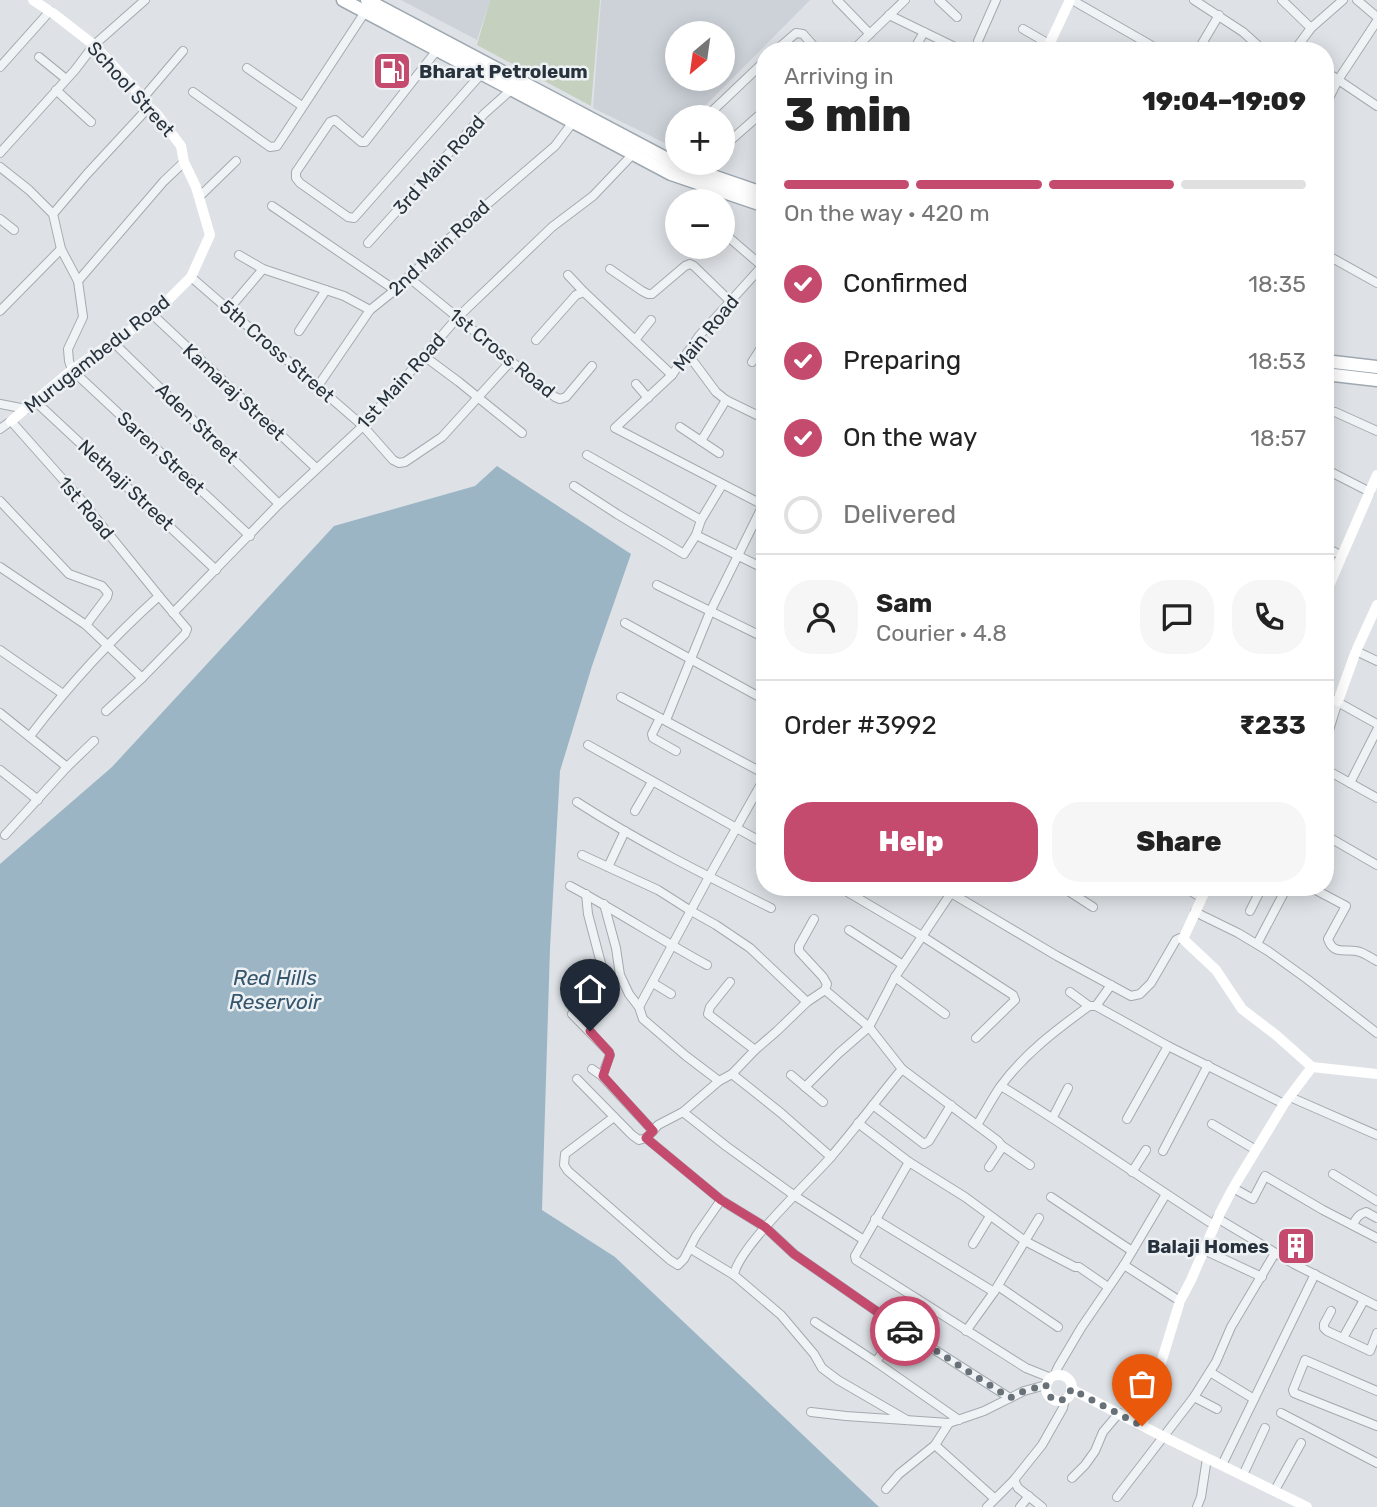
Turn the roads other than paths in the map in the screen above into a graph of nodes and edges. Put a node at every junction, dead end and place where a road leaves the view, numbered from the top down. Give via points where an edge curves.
1 (33, 0) edge
2 (145, 0) edge
3 (343, 0) edge
4 (837, 0) edge
5 (939, 0) edge
6 (996, 0) edge
7 (1071, 0) edge
8 (1194, 0) edge
9 (1282, 0) edge
10 (1343, 0) edge
11 (1357, 0) edge
12 (902, 1) edge
13 (366, 6) edge
14 (50, 11) junction
15 (889, 15) junction
16 (1219, 15) junction
17 (957, 17) dead end
18 (1377, 19) edge
19 (1311, 28) junction
20 (1023, 29) dead end
21 (924, 32) junction
22 (870, 34) junction
23 (978, 41) dead end
24 (786, 42) edge
25 (810, 42) edge
26 (862, 42) edge
27 (918, 42) edge
28 (945, 42) edge
29 (1041, 42) edge
30 (1050, 42) edge
31 (1145, 42) edge
32 (1203, 42) edge
33 (1254, 42) edge
34 (1301, 42) edge
35 (94, 45) junction
36 (437, 50) junction
37 (183, 51) dead end
38 (39, 57) dead end
39 (0, 67) edge
40 (247, 68) dead end
41 (756, 70) edge
42 (482, 74) junction
43 (1334, 77) edge
44 (66, 79) junction
45 (1338, 80) junction
46 (1334, 88) edge
47 (512, 89) junction
48 (56, 90) junction
49 (194, 92) dead end
50 (146, 103) junction
51 (719, 105) edge
52 (302, 106) junction
53 (1377, 106) edge
54 (756, 118) edge
55 (91, 122) dead end
56 (573, 122) junction
57 (735, 137) edge
58 (0, 153) edge
59 (633, 154) junction
60 (236, 161) dead end
61 (184, 162) junction
62 (665, 164) edge
63 (665, 165) edge
64 (0, 167) edge
65 (674, 175) edge
66 (720, 175) edge
67 (756, 190) edge
68 (199, 197) junction
69 (756, 202) edge
70 (272, 206) dead end
71 (53, 214) junction
72 (0, 219) edge
73 (13, 230) dead end
74 (735, 242) edge
75 (368, 243) dead end
76 (61, 250) junction
77 (239, 255) dead end
78 (756, 259) edge
79 (1334, 259) edge
80 (262, 269) junction
81 (610, 269) dead end
82 (756, 272) edge
83 (568, 275) dead end
84 (191, 277) junction
85 (408, 277) junction
86 (78, 281) junction
87 (1377, 283) edge
88 (326, 290) junction
89 (395, 290) junction
90 (584, 292) junction
91 (730, 302) junction
92 (229, 309) junction
93 (370, 310) junction
94 (0, 311) edge
95 (153, 315) junction
96 (458, 317) junction
97 (651, 320) dead end
98 (299, 331) dead end
99 (536, 340) dead end
100 (635, 340) junction
101 (114, 343) junction
102 (687, 353) junction
103 (424, 356) junction
104 (756, 356) edge
105 (510, 362) junction
106 (752, 362) dead end
107 (1334, 362) edge
108 (592, 366) dead end
109 (1377, 367) edge
110 (72, 370) junction
111 (672, 375) junction
112 (1334, 375) edge
113 (1377, 380) edge
114 (636, 384) dead end
115 (318, 386) junction
116 (478, 397) junction
117 (648, 397) junction
118 (726, 400) junction
119 (36, 401) junction
120 (0, 404) edge
121 (26, 409) junction
122 (1335, 412) dead end
123 (756, 415) edge
124 (12, 421) junction
125 (363, 426) junction
126 (680, 426) dead end
127 (0, 429) edge
128 (1377, 431) edge
129 (522, 433) dead end
130 (701, 441) junction
131 (719, 453) dead end
132 (587, 454) dead end
133 (316, 468) junction
134 (1334, 474) edge
135 (1377, 475) edge
136 (722, 485) junction
137 (574, 486) dead end
138 (1370, 492) junction
139 (756, 500) edge
140 (0, 501) edge
141 (279, 503) junction
142 (701, 520) junction
143 (756, 521) edge
144 (696, 535) junction
145 (250, 536) junction
146 (1334, 552) edge
147 (739, 556) junction
148 (1342, 556) junction
149 (756, 564) edge
150 (0, 567) edge
151 (216, 570) junction
152 (1334, 575) edge
153 (657, 585) dead end
154 (159, 596) junction
155 (1377, 604) edge
156 (710, 612) junction
157 (173, 613) junction
158 (1374, 622) edge
159 (625, 623) dead end
160 (86, 625) junction
161 (756, 634) edge
162 (108, 645) junction
163 (0, 650) edge
164 (1356, 651) junction
165 (690, 659) junction
166 (1377, 661) edge
167 (142, 678) junction
168 (63, 694) junction
169 (756, 695) edge
170 (621, 697) dead end
171 (1334, 699) edge
172 (1338, 701) junction
173 (106, 711) dead end
174 (0, 713) edge
175 (1334, 714) edge
176 (663, 719) junction
177 (1377, 724) edge
178 (1377, 730) edge
179 (30, 736) junction
180 (94, 741) dead end
181 (588, 745) dead end
182 (676, 751) dead end
183 (67, 767) junction
184 (0, 771) edge
185 (756, 771) edge
186 (1334, 774) edge
187 (652, 782) junction
188 (1350, 783) junction
189 (756, 792) edge
190 (1377, 798) edge
191 (38, 800) junction
192 (577, 802) dead end
193 (635, 811) dead end
194 (736, 828) junction
195 (625, 831) junction
196 (2, 834) edge
197 (756, 839) edge
198 (1334, 840) edge
199 (582, 855) dead end
200 (1377, 865) edge
201 (608, 867) junction
202 (709, 877) junction
203 (570, 886) dead end
204 (586, 894) junction
205 (854, 896) edge
206 (949, 896) edge
207 (962, 896) edge
208 (1076, 896) edge
209 (1203, 896) edge
210 (1258, 896) edge
211 (1282, 896) edge
212 (1327, 896) edge
213 (604, 904) junction
214 (1093, 907) dead end
215 (771, 908) dead end
216 (691, 911) junction
217 (1250, 911) dead end
218 (1195, 912) junction
219 (814, 919) dead end
220 (849, 930) dead end
221 (922, 936) junction
222 (1182, 939) junction
223 (1257, 944) junction
224 (671, 946) junction
225 (1377, 961) edge
226 (707, 965) dead end
227 (903, 965) junction
228 (895, 976) junction
229 (591, 981) dead end
230 (730, 982) dead end
231 (653, 983) junction
232 (1111, 985) junction
233 (825, 989) junction
234 (1070, 992) dead end
235 (671, 994) dead end
236 (807, 1002) junction
237 (1093, 1006) junction
238 (639, 1007) junction
239 (572, 1014) dead end
240 (945, 1014) dead end
241 (869, 1027) junction
242 (1377, 1033) edge
243 (976, 1038) dead end
244 (1168, 1046) junction
245 (755, 1050) junction
246 (1208, 1065) junction
247 (1312, 1067) junction
248 (592, 1069) dead end
249 (902, 1069) junction
250 (732, 1074) junction
251 (1377, 1074) edge
252 (792, 1075) dead end
253 (603, 1076) junction
254 (578, 1079) dead end
255 (719, 1081) junction
256 (1001, 1086) junction
257 (805, 1087) junction
258 (1068, 1088) dead end
259 (1287, 1100) junction
260 (823, 1102) dead end
261 (873, 1105) junction
262 (951, 1105) junction
263 (683, 1112) junction
264 (614, 1116) junction
265 (1052, 1117) junction
266 (1127, 1119) dead end
267 (858, 1123) junction
268 (1212, 1124) dead end
269 (977, 1125) junction
270 (653, 1131) junction
271 (1377, 1135) edge
272 (646, 1138) junction
273 (1001, 1145) junction
274 (1146, 1150) dead end
275 (1256, 1150) junction
276 (1163, 1151) dead end
277 (831, 1157) junction
278 (909, 1162) junction
279 (1030, 1165) dead end
280 (989, 1167) dead end
281 (1132, 1172) junction
282 (1333, 1174) dead end
283 (1233, 1188) junction
284 (1166, 1195) junction
285 (795, 1196) junction
286 (1051, 1197) dead end
287 (721, 1200) junction
288 (1377, 1201) edge
289 (990, 1216) junction
290 (1039, 1218) dead end
291 (1377, 1218) edge
292 (875, 1219) junction
293 (1216, 1222) junction
294 (1353, 1225) junction
295 (765, 1227) junction
296 (1377, 1238) edge
297 (864, 1240) junction
298 (1025, 1241) junction
299 (973, 1244) dead end
300 (691, 1249) junction
301 (1204, 1250) junction
302 (1132, 1251) junction
303 (1275, 1253) junction
304 (1124, 1265) junction
305 (1315, 1274) junction
306 (734, 1275) junction
307 (1262, 1277) junction
308 (1108, 1287) junction
309 (996, 1289) junction
310 (916, 1299) junction
311 (1364, 1300) junction
312 (1180, 1301) junction
313 (1377, 1306) edge
314 (1331, 1311) dead end
315 (815, 1322) dead end
316 (899, 1327) junction
317 (1058, 1327) dead end
318 (966, 1331) junction
319 (1377, 1334) edge
320 (1343, 1338) junction
321 (876, 1362) junction
322 (1210, 1372) junction
323 (1050, 1380) junction
324 (1071, 1389) junction
325 (1377, 1391) edge
326 (1194, 1397) junction
327 (1010, 1398) junction
328 (1065, 1399) junction
329 (1254, 1399) junction
330 (1217, 1409) dead end
331 (811, 1412) dead end
332 (1118, 1413) junction
333 (1281, 1413) dead end
334 (906, 1420) junction
335 (954, 1421) junction
336 (1142, 1426) junction
337 (1377, 1426) edge
338 (1265, 1428) dead end
339 (1162, 1436) junction
340 (1301, 1443) dead end
341 (935, 1444) junction
342 (1207, 1458) junction
343 (1377, 1463) edge
344 (1222, 1465) junction
345 (1243, 1475) junction
346 (1072, 1478) dead end
347 (1014, 1480) junction
348 (886, 1489) dead end
349 (1275, 1490) junction
350 (1029, 1496) junction
351 (1116, 1497) dead end
352 (994, 1498) junction
353 (987, 1507) edge
354 (1020, 1507) edge
355 (1042, 1507) edge
356 (1197, 1507) edge
357 (1307, 1507) edge

1 - 14 street, School Street
2 - 35 street
3 - 13 main road
4 - 22 street
5 - 17 street
6 - 23 street
7 - 30 street
7 - 31 street
8 - 16 street
9 - 19 street
10 - 19 street
11 - 18 street
12 - 15 street
13 - 36 main road
13 - 52 street
13 - 62 main road
14 - 35 street, School Street
14 - 39 street
15 - 21 street
15 - 22 street
16 - 32 street
16 - 33 street
18 - 45 street
19 - 34 street
20 - 29 street
21 - 27 street
21 - 28 street
22 - 26 street
24 - 25 street via 796,33
35 - 44 street
35 - 50 street, School Street
36 - 42 main road
36 - 42 street via 365,142 335,120 330,122 296,172 300,183 354,218
37 - 50 street
38 - 44 street
40 - 52 street
41 - 51 street
42 - 47 main road
43 - 45 street
44 - 48 street
45 - 46 street
45 - 53 street
47 - 56 main road
47 - 75 street, 3rd Main Road
48 - 55 street
48 - 58 street
49 - 52 street via 274,148
50 - 61 street, School Street via 181,146
50 - 71 street
54 - 57 street
56 - 59 main road
56 - 85 street, 2nd Main Road via 555,146
59 - 63 main road
59 - 96 street, 1st Main Road
60 - 68 street
61 - 68 street, School Street
61 - 86 street
64 - 71 street
65 - 69 main road
66 - 67 main road
68 - 84 street, School Street via 210,235
70 - 89 street
71 - 76 street
72 - 73 street
74 - 78 street
76 - 86 street
76 - 94 street
77 - 80 street
79 - 87 street
80 - 88 street
80 - 92 street
81 - 91 street via 652,294 690,264
82 - 91 street, Main Road
83 - 90 street
84 - 92 street, 5th Cross Street
84 - 95 street, Murugambedu Road
85 - 89 street, 2nd Main Road
85 - 96 street, 1st Cross Road
86 - 110 street via 83,317 68,349
88 - 93 street
88 - 98 street
89 - 93 street, 2nd Main Road
90 - 99 street via 576,295
90 - 100 street
91 - 102 street, Main Road
92 - 115 street, 5th Cross Street
93 - 115 street, 2nd Main Road
95 - 101 street, Murugambedu Road
95 - 133 street, Kamaraj Street
96 - 103 street, 1st Main Road
96 - 105 street, 1st Cross Road
97 - 100 street
100 - 111 street
101 - 110 street, Murugambedu Road
101 - 141 street, Aden Street
102 - 111 street, Main Road
102 - 118 street
103 - 116 street
103 - 125 street, 1st Main Road
104 - 106 street
105 - 108 street, 1st Cross Road via 560,399
105 - 116 street, 5th Cross Street
107 - 109 main road
110 - 119 street, Murugambedu Road
110 - 145 street, Saren Street
111 - 117 street, Main Road
112 - 113 main road
114 - 117 street
115 - 125 street, 5th Cross Street
116 - 125 street, 5th Cross Street via 442,437 405,462 393,460
116 - 129 street
117 - 136 street, Main Road via 615,428
118 - 123 street
118 - 130 street
119 - 121 street, Murugambedu Road
119 - 151 street, Nethaji Street
120 - 121 street
121 - 124 street, Murugambedu Road
122 - 128 street
124 - 127 street, Murugambedu Road
124 - 154 street, 1st Road
125 - 133 street, 1st Main Road
126 - 130 street
130 - 131 street
132 - 142 street
133 - 141 street, 1st Main Road
134 - 138 street
135 - 138 street
136 - 139 street
136 - 142 street
137 - 144 street via 684,554
138 - 148 street
140 - 160 street via 69,574 107,590 107,597
141 - 145 street, 1st Main Road
142 - 144 street
143 - 147 street
144 - 147 street
145 - 151 street, 1st Main Road
146 - 148 street
147 - 149 street
147 - 156 street
148 - 152 street
150 - 160 street
151 - 157 street, 1st Main Road
153 - 156 street
154 - 157 street, 1st Road
154 - 162 street
155 - 158 street
156 - 161 street
156 - 165 street
157 - 167 street via 187,632
158 - 164 street
159 - 165 street
160 - 162 street
162 - 167 street
162 - 168 street
163 - 168 street
164 - 166 street
164 - 172 street
165 - 169 street
165 - 176 street
167 - 173 street
168 - 179 street
170 - 176 street
171 - 172 street
172 - 175 street
172 - 177 street
174 - 179 street
176 - 182 street via 653,738
176 - 185 street
178 - 188 street
179 - 183 street
180 - 183 street
181 - 187 street
183 - 191 street
184 - 191 street
186 - 188 street
187 - 193 street
187 - 194 street
188 - 190 street
189 - 194 street
191 - 196 street
192 - 195 street
194 - 197 street
194 - 202 street
195 - 201 street
195 - 202 street
198 - 200 street
199 - 201 street
201 - 216 street
202 - 215 street
202 - 216 street
203 - 204 street
204 - 213 street
204 - 229 street via 602,968
205 - 221 street
206 - 221 street
207 - 232 street
208 - 214 street
209 - 218 street
210 - 217 street
211 - 223 street
212 - 225 street via 1346,906 1329,944
213 - 224 street
213 - 238 street via 620,975
216 - 224 street
216 - 236 street via 750,948
218 - 222 street
218 - 223 street
219 - 233 street via 798,949 823,977
220 - 227 street
221 - 227 street
221 - 243 street via 1015,998
222 - 232 street via 1140,994 1131,996
222 - 247 street via 1216,971 1242,1009
223 - 242 street
224 - 226 street
224 - 231 street
227 - 228 street
228 - 240 street
228 - 241 street
230 - 245 street via 708,1014
231 - 235 street
231 - 238 street
232 - 237 street
233 - 236 street
233 - 241 street
234 - 237 street
236 - 245 street
237 - 244 street
237 - 256 street via 1042,1041
238 - 255 street via 643,1019
239 - 253 street via 609,1052
241 - 249 street
241 - 257 street
244 - 246 street
244 - 266 street
245 - 250 street
246 - 259 street
246 - 276 street
247 - 251 street
247 - 259 street
248 - 253 street
249 - 261 street
249 - 262 street
250 - 255 street
250 - 277 street
252 - 257 street
253 - 270 street
254 - 264 street
255 - 263 street
256 - 265 street
256 - 269 street
257 - 260 street
258 - 265 street
259 - 271 street
259 - 275 street
261 - 262 street via 924,1144
261 - 267 street
262 - 269 street
263 - 270 street
263 - 285 street
264 - 272 street via 639,1140
264 - 300 street via 565,1154 564,1165 670,1260 678,1265
265 - 281 street
267 - 277 street
267 - 278 street
268 - 275 street
269 - 273 street
270 - 272 street
272 - 287 street
273 - 279 street
273 - 280 street
274 - 281 street
275 - 283 street
277 - 285 street
278 - 289 street
278 - 292 street
281 - 284 street
282 - 288 street
283 - 293 street
283 - 294 street via 1253,1199 1265,1176
284 - 293 street
284 - 302 street
285 - 295 street
285 - 297 street
286 - 302 street
287 - 295 street
287 - 300 street
289 - 298 street
289 - 299 street
290 - 298 street
291 - 294 street via 1361,1213
292 - 297 street
292 - 309 street
293 - 301 street
293 - 303 street
294 - 296 street
295 - 306 street via 735,1266
295 - 316 street via 794,1254
297 - 310 street via 855,1256 857,1262
298 - 308 street
298 - 309 street
300 - 306 street
301 - 307 street
301 - 312 street
302 - 304 street
303 - 305 street
303 - 307 street
304 - 308 street
304 - 312 street
305 - 311 street
305 - 329 street
306 - 334 street via 781,1315 822,1368
307 - 322 street
308 - 323 street
309 - 317 street
309 - 318 street
310 - 316 street
310 - 318 street
311 - 313 street
311 - 320 street
312 - 336 street
314 - 320 street via 1324,1328
315 - 321 street
316 - 321 street
316 - 327 street
318 - 323 street
319 - 320 street via 1370,1350
321 - 335 street
322 - 326 street
322 - 329 street
323 - 324 street via 1062,1376
323 - 327 street
323 - 328 street via 1047,1393 1052,1399
324 - 328 street
324 - 332 street
325 - 337 street via 1305,1360 1293,1390
326 - 330 street
326 - 339 street
327 - 335 street
328 - 347 street via 1042,1445
329 - 344 street
331 - 334 street
332 - 336 street
332 - 346 street via 1086,1465
333 - 343 street
334 - 335 street
335 - 341 street
336 - 339 street
338 - 345 street
339 - 342 street
339 - 351 street
340 - 349 street
341 - 348 street
341 - 352 street
342 - 344 street
342 - 356 street
344 - 345 street
345 - 349 street
347 - 350 street
347 - 352 street
349 - 357 street
350 - 354 street
350 - 355 street
352 - 353 street

